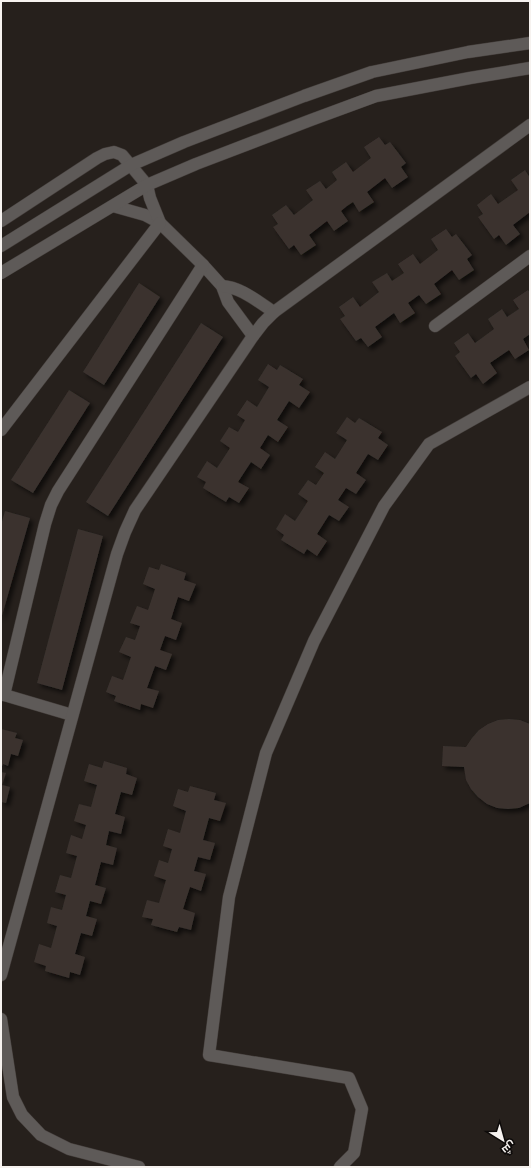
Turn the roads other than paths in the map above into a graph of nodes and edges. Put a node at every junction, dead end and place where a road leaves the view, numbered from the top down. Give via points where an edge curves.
1 (530, 43) edge
2 (530, 68) edge
3 (530, 125) edge
4 (130, 165) junction
5 (147, 185) junction
6 (113, 206) junction
7 (1, 221) edge
8 (160, 223) junction
9 (1, 246) edge
10 (530, 256) edge
11 (203, 265) junction
12 (1, 273) edge
13 (222, 286) junction
14 (274, 312) junction
15 (435, 326) dead end
16 (253, 336) junction
17 (530, 387) edge
18 (1, 430) edge
19 (3, 694) edge
20 (72, 715) junction
21 (1, 976) edge
22 (1, 1019) edge
23 (139, 1167) edge
24 (340, 1167) edge

1 - 4 street via 468,52 372,72 199,136
2 - 5 street via 376,96
3 - 14 street
4 - 5 street
4 - 7 street via 122,155 114,152 105,154
4 - 9 street
5 - 6 street
5 - 8 street
6 - 8 street via 145,215
6 - 12 street
8 - 11 street
8 - 18 street
10 - 15 street
11 - 13 street
11 - 19 street via 51,505
13 - 14 street via 238,289
13 - 16 street via 228,302
14 - 16 street
16 - 20 street via 135,510 124,532
17 - 24 street via 429,444 384,506 314,641 266,753 229,897 209,1055 349,1078 362,1109 354,1153
19 - 20 street
20 - 21 street
22 - 23 street via 13,1097 22,1115 41,1135 69,1149

